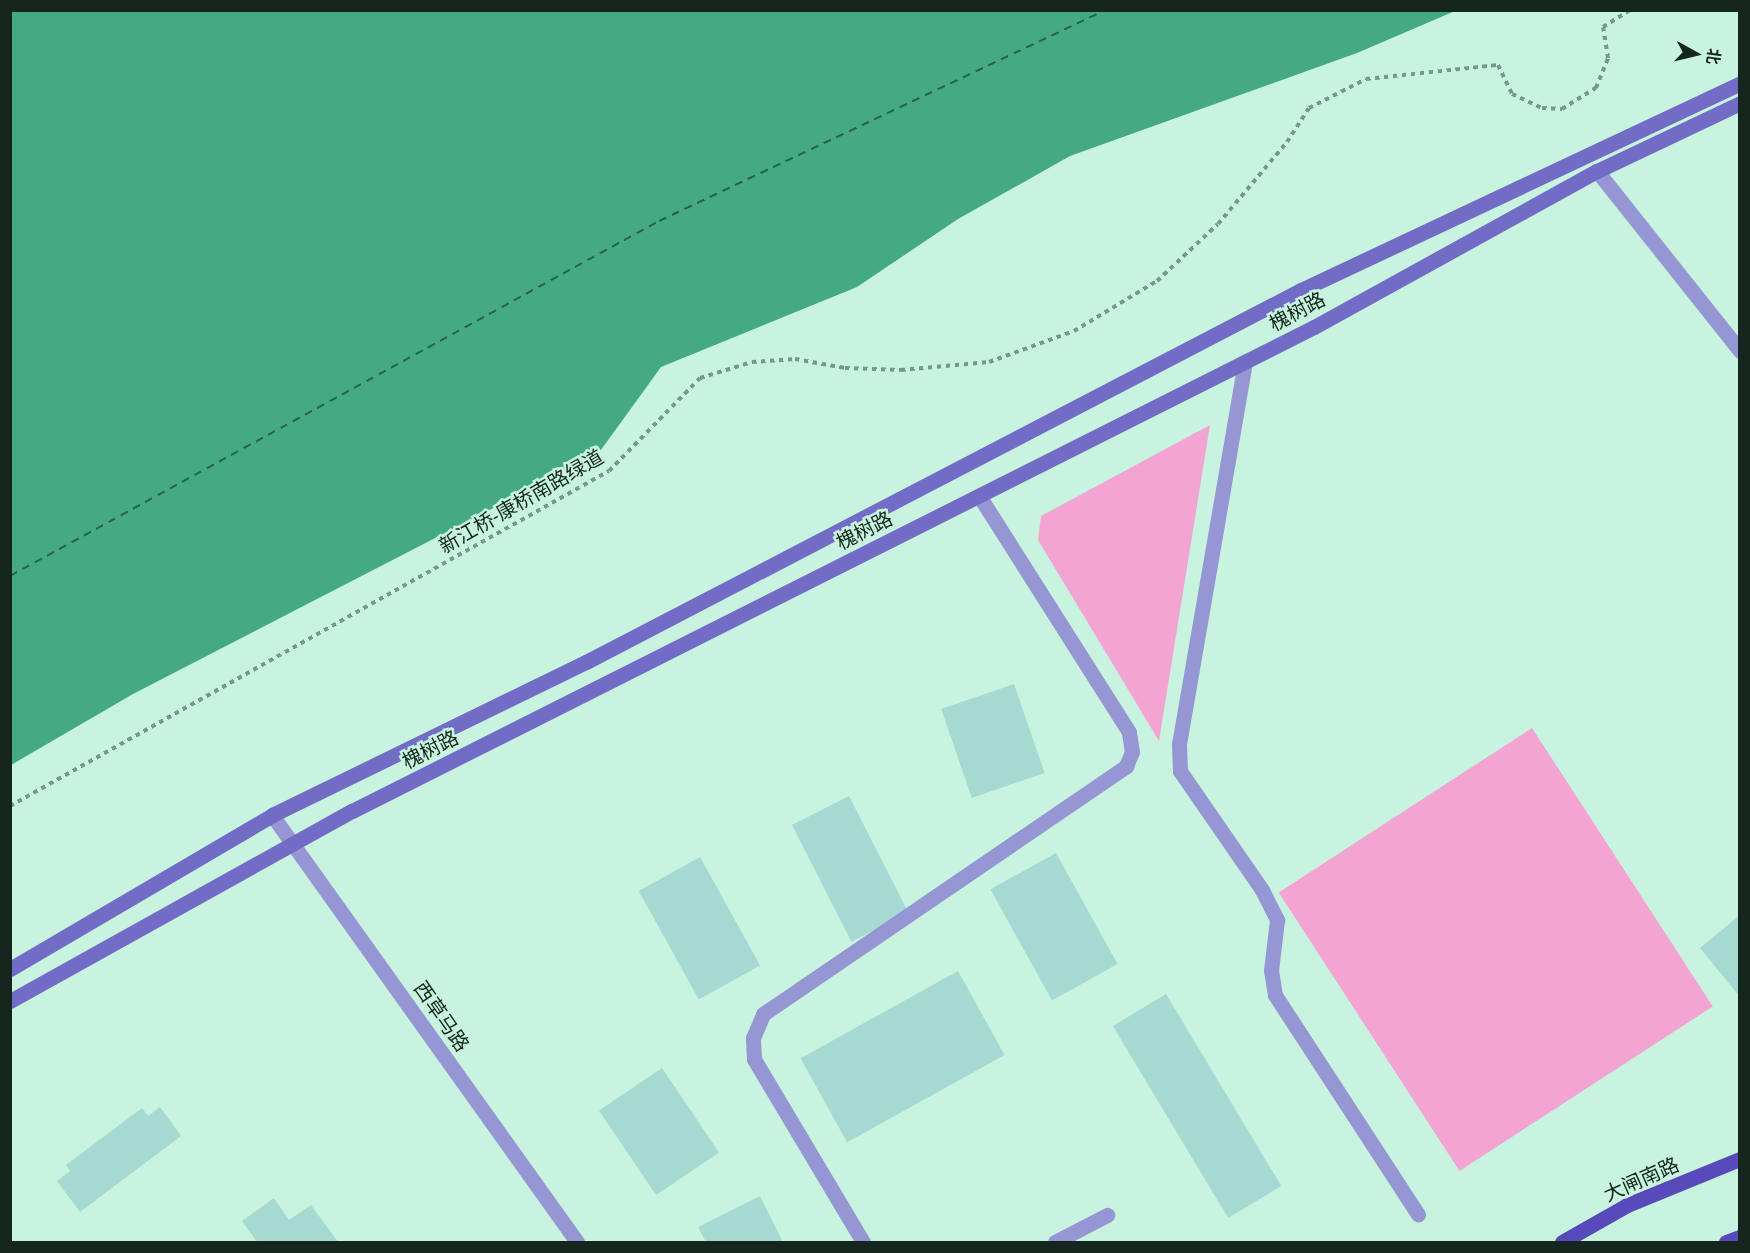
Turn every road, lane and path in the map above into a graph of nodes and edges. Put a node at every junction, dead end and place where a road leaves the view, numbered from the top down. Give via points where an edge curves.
1 (1630, 10) edge
2 (1740, 83) edge
3 (1740, 103) edge
4 (1597, 171) junction
5 (1740, 351) edge
6 (1245, 362) junction
7 (979, 496) junction
8 (10, 806) edge
9 (273, 815) junction
10 (294, 843) junction
11 (10, 969) edge
12 (10, 1001) edge
13 (1740, 1159) edge
14 (1418, 1214) dead end
15 (1107, 1215) dead end
16 (1740, 1237) edge
17 (577, 1242) edge
18 (863, 1242) edge
19 (1055, 1242) edge
20 (1562, 1242) edge
21 (1726, 1242) edge

1 - 8 path, 新江桥-康桥南路绿道 via 1603,27 1608,58 1596,88 1562,109 1542,108 1512,94 1498,65 1366,79 1309,108 1287,142 1218,224 1157,281 1074,331 989,362 901,370 845,368 795,359 752,362 700,378 609,471
2 - 9 main road, 槐树路 via 1300,290 586,662
3 - 4 main road, 槐树路
4 - 5 street
4 - 6 main road, 槐树路
6 - 7 main road, 槐树路
6 - 14 street via 1179,744 1180,771 1262,890 1277,920 1271,970 1275,995
7 - 10 main road, 槐树路
7 - 18 street via 1129,732 1132,752 1126,766 763,1014 753,1038 754,1059
9 - 10 street, 西草马路
9 - 11 main road, 槐树路
10 - 12 main road, 槐树路
10 - 17 street, 西草马路
13 - 20 main road, 大闸南路 via 1627,1205
15 - 19 street
16 - 21 main road

